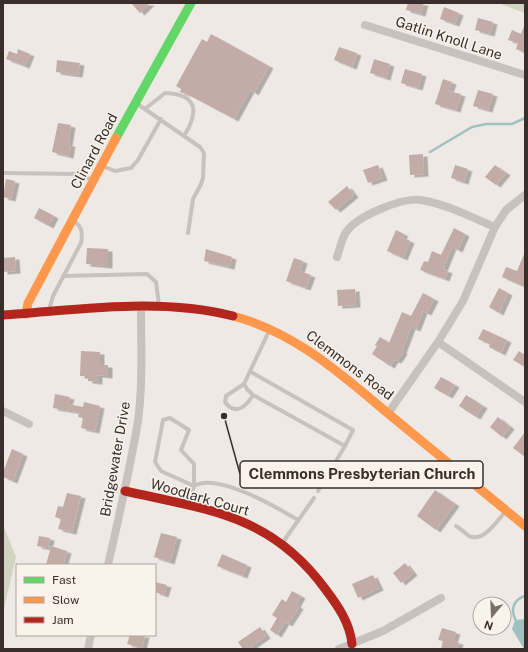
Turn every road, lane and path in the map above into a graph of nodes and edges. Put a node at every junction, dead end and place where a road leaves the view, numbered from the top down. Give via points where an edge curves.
1 (191, 3) edge
2 (365, 25) dead end
3 (525, 76) edge
4 (135, 102) junction
5 (145, 109) junction
6 (161, 119) junction
7 (184, 136) junction
8 (101, 166) junction
9 (5, 173) dead end
10 (94, 180) junction
11 (525, 195) edge
12 (73, 220) junction
13 (495, 227) junction
14 (188, 233) dead end
15 (337, 257) dead end
16 (63, 276) junction
17 (141, 307) junction
18 (159, 307) junction
19 (48, 313) junction
20 (26, 314) junction
21 (3, 315) edge
22 (270, 329) junction
23 (438, 342) junction
24 (251, 372) junction
25 (244, 384) junction
26 (253, 395) junction
27 (525, 402) edge
28 (3, 411) edge
29 (389, 412) junction
30 (29, 424) dead end
31 (344, 446) junction
32 (194, 486) junction
33 (125, 491) junction
34 (318, 491) dead end
35 (314, 498) dead end
36 (188, 506) junction
37 (507, 511) junction
38 (298, 520) junction
39 (456, 526) dead end
40 (525, 526) edge
41 (281, 544) junction
42 (108, 564) edge
43 (440, 598) dead end
44 (91, 636) edge
45 (352, 644) junction
46 (88, 649) edge
47 (339, 649) edge

1 - 4 street, Clinard Road
2 - 3 street, Gatlin Knoll Lane
4 - 5 lane
4 - 8 street, Clinard Road
5 - 6 lane
5 - 7 lane via 165,93 179,94 187,99 194,106 194,113
6 - 7 lane
6 - 8 lane via 131,168 115,171
7 - 14 lane via 204,153 203,178 193,199
8 - 10 street, Clinard Road
9 - 10 lane via 77,174
10 - 12 street, Clinard Road
11 - 13 street via 506,210
12 - 16 lane via 80,226 83,234 81,243
12 - 20 street, Clinard Road via 28,303
13 - 15 street via 419,200 405,202 365,215 346,233
13 - 23 street via 463,301
16 - 18 lane via 147,274 156,282
16 - 19 lane
17 - 18 street, Clemmons Road
17 - 19 street, Clemmons Road
17 - 33 street, Bridgewater Drive via 138,419
18 - 22 street, Clemmons Road via 218,312
19 - 20 street, Clemmons Road
20 - 21 street, Clemmons Road
22 - 24 lane
22 - 29 street, Clemmons Road via 317,355
23 - 27 street
23 - 29 street
24 - 25 lane
24 - 31 lane via 353,430
25 - 26 lane
25 - 26 lane via 226,396 227,406 235,410 242,409
26 - 31 lane
28 - 30 street
29 - 37 street, Clemmons Road
31 - 34 lane
32 - 32 lane via 194,464 181,450 189,430 170,418 163,420 155,462 161,471
32 - 36 lane
32 - 38 lane via 200,482 220,484 275,507
33 - 36 street, Woodlark Court
33 - 42 street, Bridgewater Drive
35 - 38 lane
36 - 41 street, Woodlark Court via 255,527
37 - 39 lane via 486,534 471,537
37 - 40 street, Clemmons Road
38 - 41 lane
41 - 45 street, Woodlark Court via 324,586 342,612 352,635
43 - 45 street via 383,631
44 - 46 street
45 - 47 street

